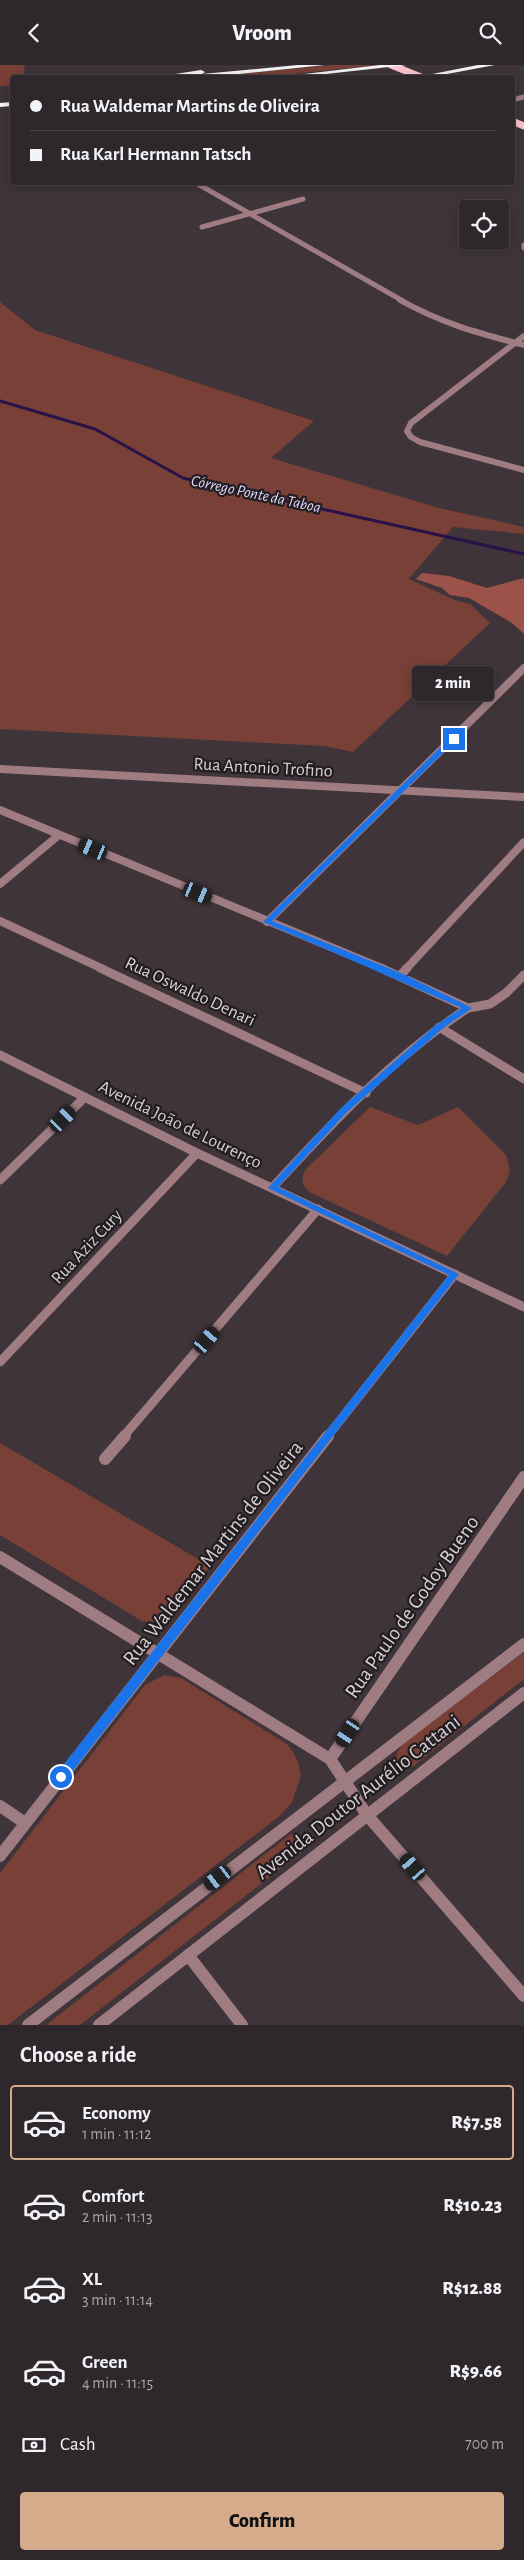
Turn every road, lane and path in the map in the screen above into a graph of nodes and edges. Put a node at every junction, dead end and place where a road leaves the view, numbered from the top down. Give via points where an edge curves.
1 (247, 65) edge
2 (321, 65) edge
3 (391, 65) edge
4 (401, 65) edge
5 (491, 65) edge
6 (174, 75) edge
7 (214, 75) edge
8 (297, 75) edge
9 (416, 75) edge
10 (433, 75) edge
11 (200, 185) edge
12 (303, 199) dead end
13 (251, 214) junction
14 (202, 227) dead end
15 (524, 337) edge
16 (515, 343) junction
17 (524, 345) edge
18 (524, 470) edge
19 (524, 669) edge
20 (0, 769) edge
21 (402, 791) junction
22 (524, 797) edge
23 (0, 810) edge
24 (59, 835) junction
25 (524, 842) edge
26 (0, 884) edge
27 (0, 921) edge
28 (267, 922) junction
29 (524, 975) edge
30 (400, 976) junction
31 (468, 1008) junction
32 (439, 1027) junction
33 (0, 1055) edge
34 (524, 1079) edge
35 (366, 1093) junction
36 (86, 1097) junction
37 (197, 1153) junction
38 (0, 1180) edge
39 (272, 1188) junction
40 (318, 1209) junction
41 (455, 1274) junction
42 (524, 1307) edge
43 (0, 1362) edge
44 (106, 1459) dead end
45 (524, 1477) edge
46 (0, 1557) edge
47 (524, 1644) edge
48 (158, 1654) junction
49 (524, 1693) edge
50 (330, 1759) junction
51 (344, 1780) junction
52 (0, 1806) edge
53 (367, 1815) junction
54 (25, 1823) junction
55 (0, 1855) edge
56 (188, 1955) junction
57 (524, 1996) edge
58 (28, 2025) edge
59 (99, 2025) edge
60 (242, 2025) edge

1 - 6 highway
2 - 7 highway
3 - 9 main road
4 - 8 highway
5 - 10 highway
11 - 13 street
12 - 13 street
13 - 14 street
13 - 16 street via 427,315 461,329
15 - 16 street
16 - 17 street
16 - 18 street via 411,423 407,431 420,442
19 - 21 street
20 - 21 street, Rua Antonio Trofino
21 - 22 street, Rua Antonio Trofino
21 - 28 street
23 - 24 street
24 - 26 street
24 - 28 street
25 - 30 street
27 - 35 street, Rua Oswaldo Denari
28 - 30 street
29 - 31 street via 490,1004
30 - 31 street
31 - 32 street
32 - 34 street
32 - 35 street
33 - 36 street, Avenida João de Lourenço
35 - 39 street via 343,1111
36 - 37 street, Avenida João de Lourenço
36 - 38 street
37 - 39 street, Avenida João de Lourenço
37 - 43 street, Rua Aziz Cury
39 - 40 street, Avenida João de Lourenço
40 - 41 street, Avenida João de Lourenço
40 - 44 street
41 - 42 street, Avenida João de Lourenço
41 - 48 street, Rua Waldemar Martins de Oliveira
45 - 50 street, Rua Paulo de Godoy Bueno
46 - 48 street
47 - 51 street, Avenida Doutor Aurélio Cattani
48 - 50 street
48 - 54 street, Rua Waldemar Martins de Oliveira
49 - 53 street, Avenida Doutor Aurélio Cattani
50 - 51 street
51 - 53 street
51 - 58 street, Avenida Doutor Aurélio Cattani
52 - 54 street
53 - 56 street, Avenida Doutor Aurélio Cattani
53 - 57 street
54 - 55 street, Rua Waldemar Martins de Oliveira
56 - 59 street, Avenida Doutor Aurélio Cattani
56 - 60 street

